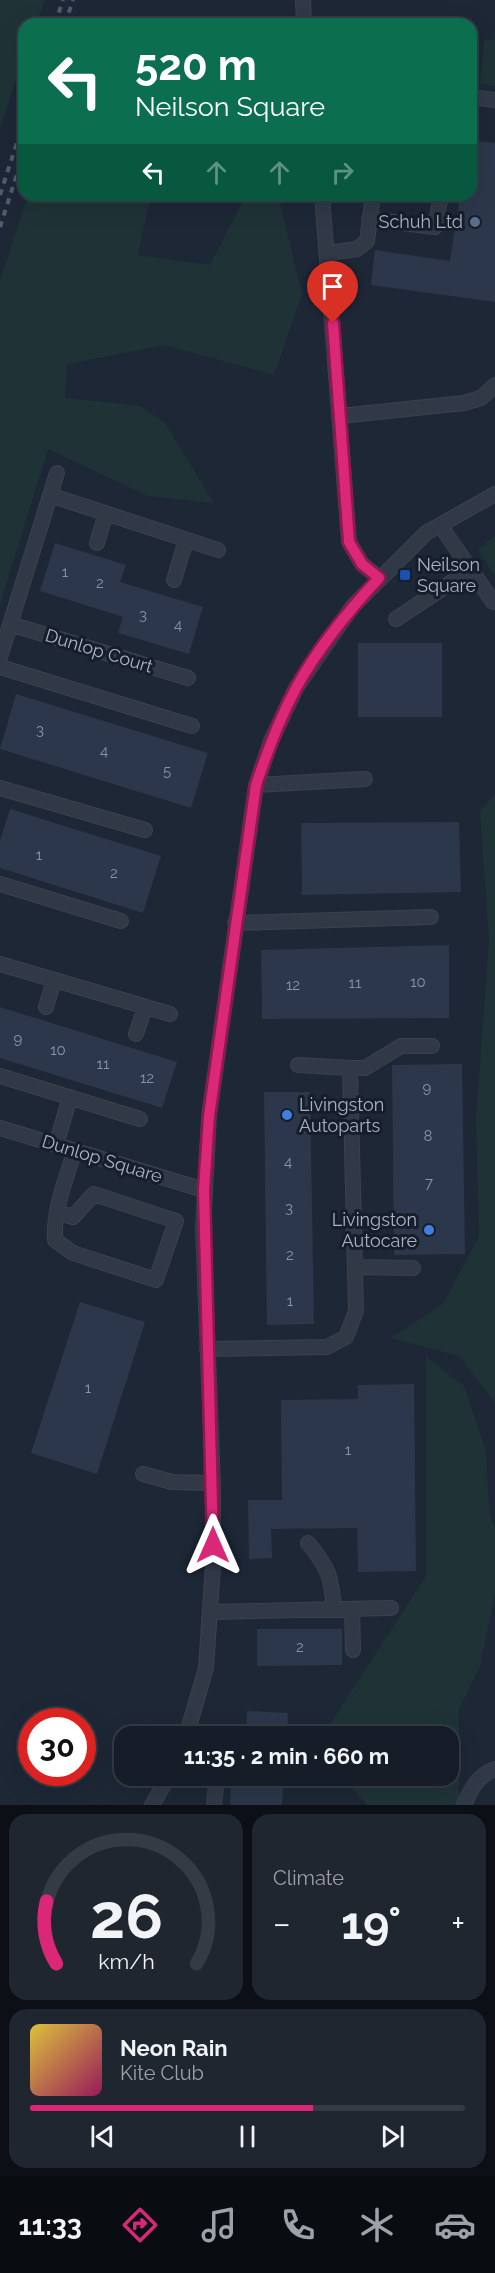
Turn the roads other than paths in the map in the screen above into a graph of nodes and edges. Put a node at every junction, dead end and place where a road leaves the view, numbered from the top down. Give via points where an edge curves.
1 (303, 0) edge
2 (304, 18) edge
3 (477, 98) edge
4 (495, 100) edge
5 (323, 201) edge
6 (372, 201) edge
7 (440, 201) edge
8 (369, 219) junction
9 (328, 253) junction
10 (495, 386) edge
11 (340, 416) junction
12 (57, 473) dead end
13 (495, 494) edge
14 (50, 495) junction
15 (106, 513) junction
16 (440, 525) junction
17 (186, 540) junction
18 (97, 543) dead end
19 (218, 550) dead end
20 (470, 570) junction
21 (379, 578) junction
22 (174, 580) dead end
23 (493, 602) dead end
24 (396, 619) dead end
25 (10, 624) junction
26 (0, 657) edge
27 (0, 667) edge
28 (188, 678) dead end
29 (192, 726) dead end
30 (365, 779) dead end
31 (256, 785) junction
32 (0, 788) edge
33 (145, 830) dead end
34 (0, 884) edge
35 (431, 916) dead end
36 (121, 921) dead end
37 (235, 923) junction
38 (0, 964) edge
39 (54, 980) junction
40 (46, 1007) dead end
41 (145, 1007) junction
42 (170, 1014) dead end
43 (136, 1034) dead end
44 (432, 1046) dead end
45 (298, 1065) dead end
46 (350, 1068) junction
47 (0, 1076) edge
48 (70, 1097) junction
49 (140, 1119) dead end
50 (0, 1128) edge
51 (56, 1145) junction
52 (75, 1150) junction
53 (204, 1190) junction
54 (57, 1212) junction
55 (355, 1267) junction
56 (413, 1268) dead end
57 (207, 1349) junction
58 (143, 1474) dead end
59 (213, 1483) junction
60 (308, 1543) dead end
61 (390, 1608) dead end
62 (334, 1609) junction
63 (352, 1609) junction
64 (211, 1612) junction
65 (353, 1650) dead end
66 (189, 1726) edge
67 (495, 1769) edge
68 (163, 1786) edge
69 (216, 1786) edge
70 (152, 1805) edge
71 (214, 1805) edge
72 (464, 1805) edge

1 - 2 street
3 - 4 street
5 - 9 street
6 - 8 street
7 - 8 street via 435,227
8 - 9 street via 367,241 357,249
9 - 11 street
10 - 11 street via 481,398 464,403
11 - 21 street via 349,542 362,564
12 - 14 street
13 - 16 street
14 - 15 street
14 - 25 street
15 - 17 street
15 - 18 street
16 - 20 street
16 - 21 street via 426,533
17 - 19 street
17 - 22 street
20 - 23 street
20 - 24 street
21 - 31 street via 352,607 296,688
25 - 26 street
25 - 28 street, Dunlop Court
27 - 29 street
30 - 31 street
31 - 37 street
32 - 33 street
34 - 36 street
35 - 37 street
37 - 53 street via 209,1116
38 - 39 street
39 - 40 street
39 - 41 street
41 - 42 street
41 - 43 street
44 - 46 street via 401,1046 365,1068
45 - 46 street
46 - 55 street
47 - 48 street
48 - 49 street
48 - 51 street
50 - 51 street, Dunlop Square
51 - 52 street, Dunlop Square
52 - 53 street, Dunlop Square
52 - 54 street
53 - 57 street
54 - 54 street via 55,1240 84,1257 156,1280 176,1221 94,1194 73,1217
55 - 56 street
55 - 57 street via 356,1311 346,1337 327,1347
57 - 59 street
58 - 59 street via 172,1482
59 - 64 street
60 - 62 street via 326,1566
61 - 63 street
62 - 63 street
62 - 64 street
63 - 65 street
64 - 66 street via 206,1668
67 - 72 street via 473,1787
68 - 70 street
69 - 71 street

